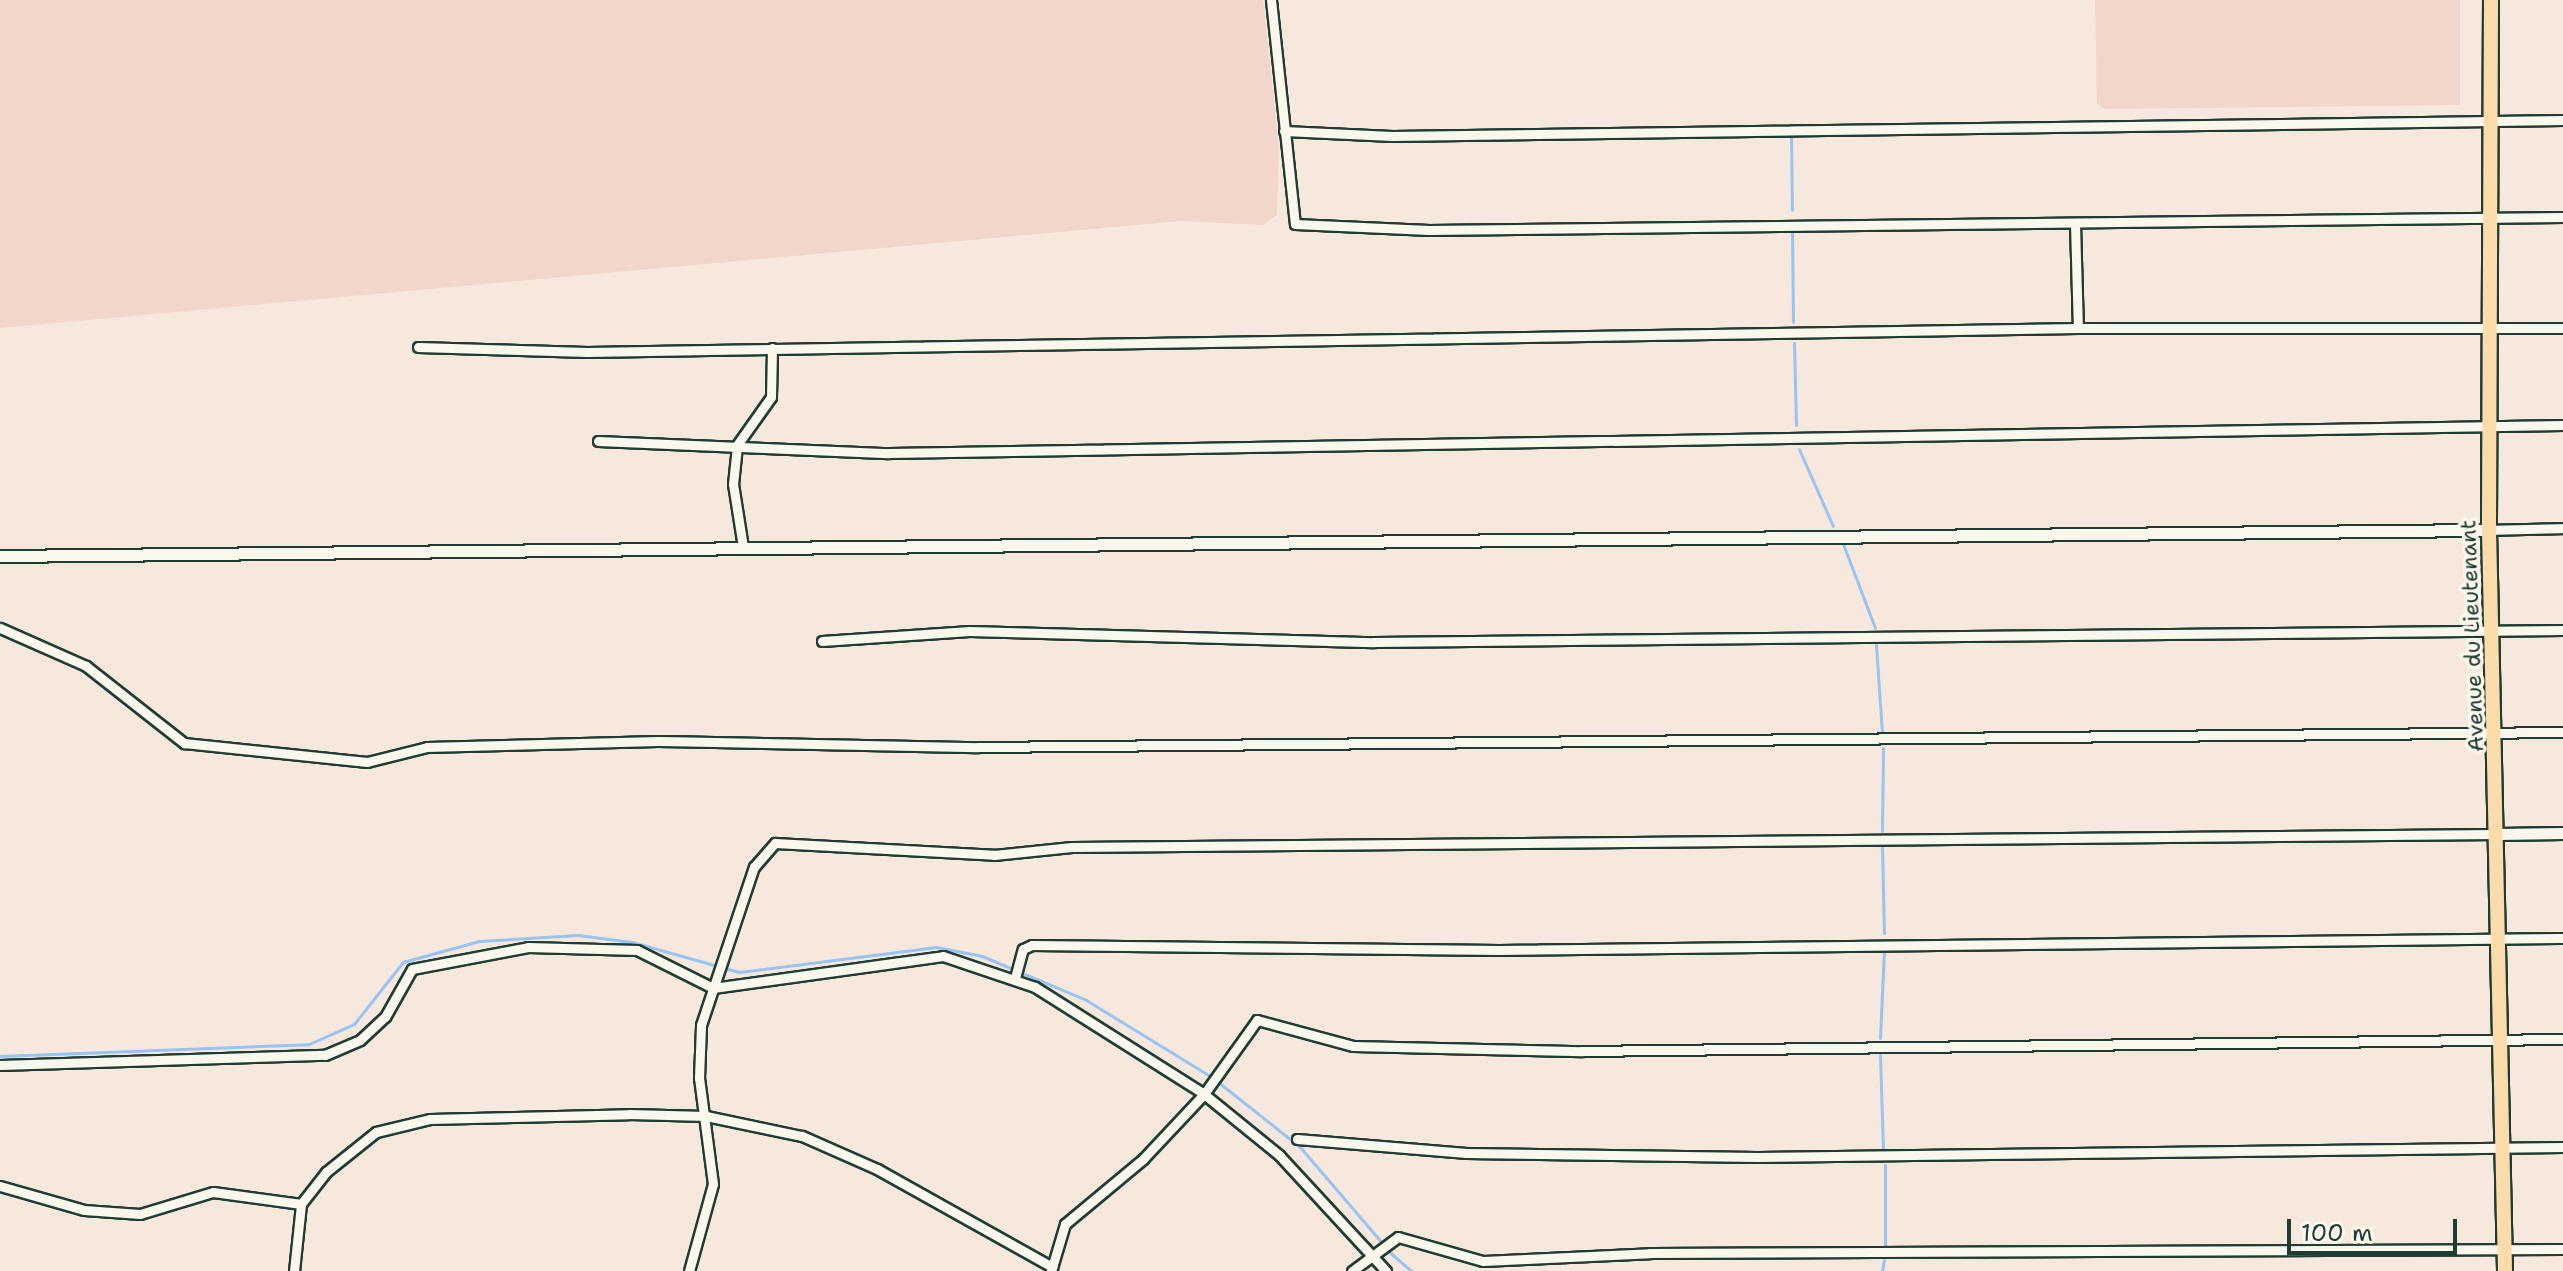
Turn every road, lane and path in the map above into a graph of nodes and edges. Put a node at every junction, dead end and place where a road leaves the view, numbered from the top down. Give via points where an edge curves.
1 (1271, 0) edge
2 (2491, 0) edge
3 (2563, 120) edge
4 (2491, 121) junction
5 (1284, 131) junction
6 (2563, 217) edge
7 (2493, 218) junction
8 (2075, 223) junction
9 (2078, 328) junction
10 (2563, 328) edge
11 (2494, 329) junction
12 (418, 347) dead end
13 (772, 348) junction
14 (2563, 425) edge
15 (2495, 426) junction
16 (598, 441) dead end
17 (737, 445) junction
18 (2563, 528) edge
19 (2489, 530) junction
20 (743, 547) junction
21 (0, 556) edge
22 (0, 628) edge
23 (2563, 630) edge
24 (2493, 631) junction
25 (822, 641) dead end
26 (2497, 732) junction
27 (2563, 732) edge
28 (2563, 833) edge
29 (2498, 834) junction
30 (2503, 938) junction
31 (2563, 938) edge
32 (1015, 978) junction
33 (713, 988) junction
34 (2505, 1039) junction
35 (2563, 1039) edge
36 (0, 1065) edge
37 (1204, 1094) junction
38 (706, 1116) junction
39 (1297, 1139) dead end
40 (2504, 1147) junction
41 (2563, 1147) edge
42 (0, 1186) edge
43 (301, 1204) junction
44 (2563, 1249) edge
45 (2504, 1250) junction
46 (1372, 1253) junction
47 (1052, 1269) edge
48 (294, 1271) edge
49 (689, 1271) edge
50 (1352, 1271) edge
51 (1386, 1271) edge
52 (2505, 1271) edge

1 - 5 street
2 - 4 main road, Avenue du Lieutenant
3 - 4 street
4 - 5 street via 1392,136
4 - 7 main road, Avenue du Lieutenant
5 - 8 street via 1290,219 1310,227
6 - 7 street
7 - 8 street
7 - 11 main road, Avenue du Lieutenant
8 - 9 street
9 - 11 street
9 - 13 street
10 - 11 street
11 - 15 main road, Avenue du Lieutenant
12 - 13 street
13 - 17 street via 771,397
14 - 15 street
15 - 17 street via 889,453
15 - 19 main road, Avenue du Lieutenant
16 - 17 street
17 - 20 street via 733,484
18 - 19 street
19 - 20 street
19 - 24 main road, Avenue du Lieutenant
20 - 21 street
22 - 26 street via 86,666 184,743 367,762 427,747 658,741 993,747
23 - 24 street
24 - 25 street via 1374,642 970,631
24 - 26 main road, Avenue du Lieutenant
26 - 27 street
26 - 29 main road, Avenue du Lieutenant
28 - 29 street
29 - 30 main road, Avenue du Lieutenant
29 - 33 street via 1072,847 994,855 793,841 775,843 754,867
30 - 31 street
30 - 32 street via 1499,950 1032,945 1018,962
30 - 34 main road, Avenue du Lieutenant
32 - 33 street via 943,956 904,956 800,981
32 - 37 street
33 - 36 street via 637,950 528,947 412,969 385,1017 360,1040 325,1055
33 - 38 street via 697,1048
34 - 35 street
34 - 37 street via 1582,1051 1353,1046 1257,1020
34 - 40 main road, Avenue du Lieutenant
37 - 46 street via 1279,1155
37 - 47 street via 1143,1159 1074,1213
38 - 43 street via 397,1125 355,1146
38 - 47 street via 836,1150
38 - 49 street via 713,1184
39 - 40 street via 1466,1153 1757,1157
40 - 41 street
40 - 45 main road, Avenue du Lieutenant
42 - 43 street via 84,1210 140,1214 213,1192
43 - 48 street
44 - 45 street
45 - 46 street via 1650,1253 1483,1261 1410,1239 1386,1241
45 - 52 main road, Avenue du Lieutenant
46 - 50 street
46 - 51 street

